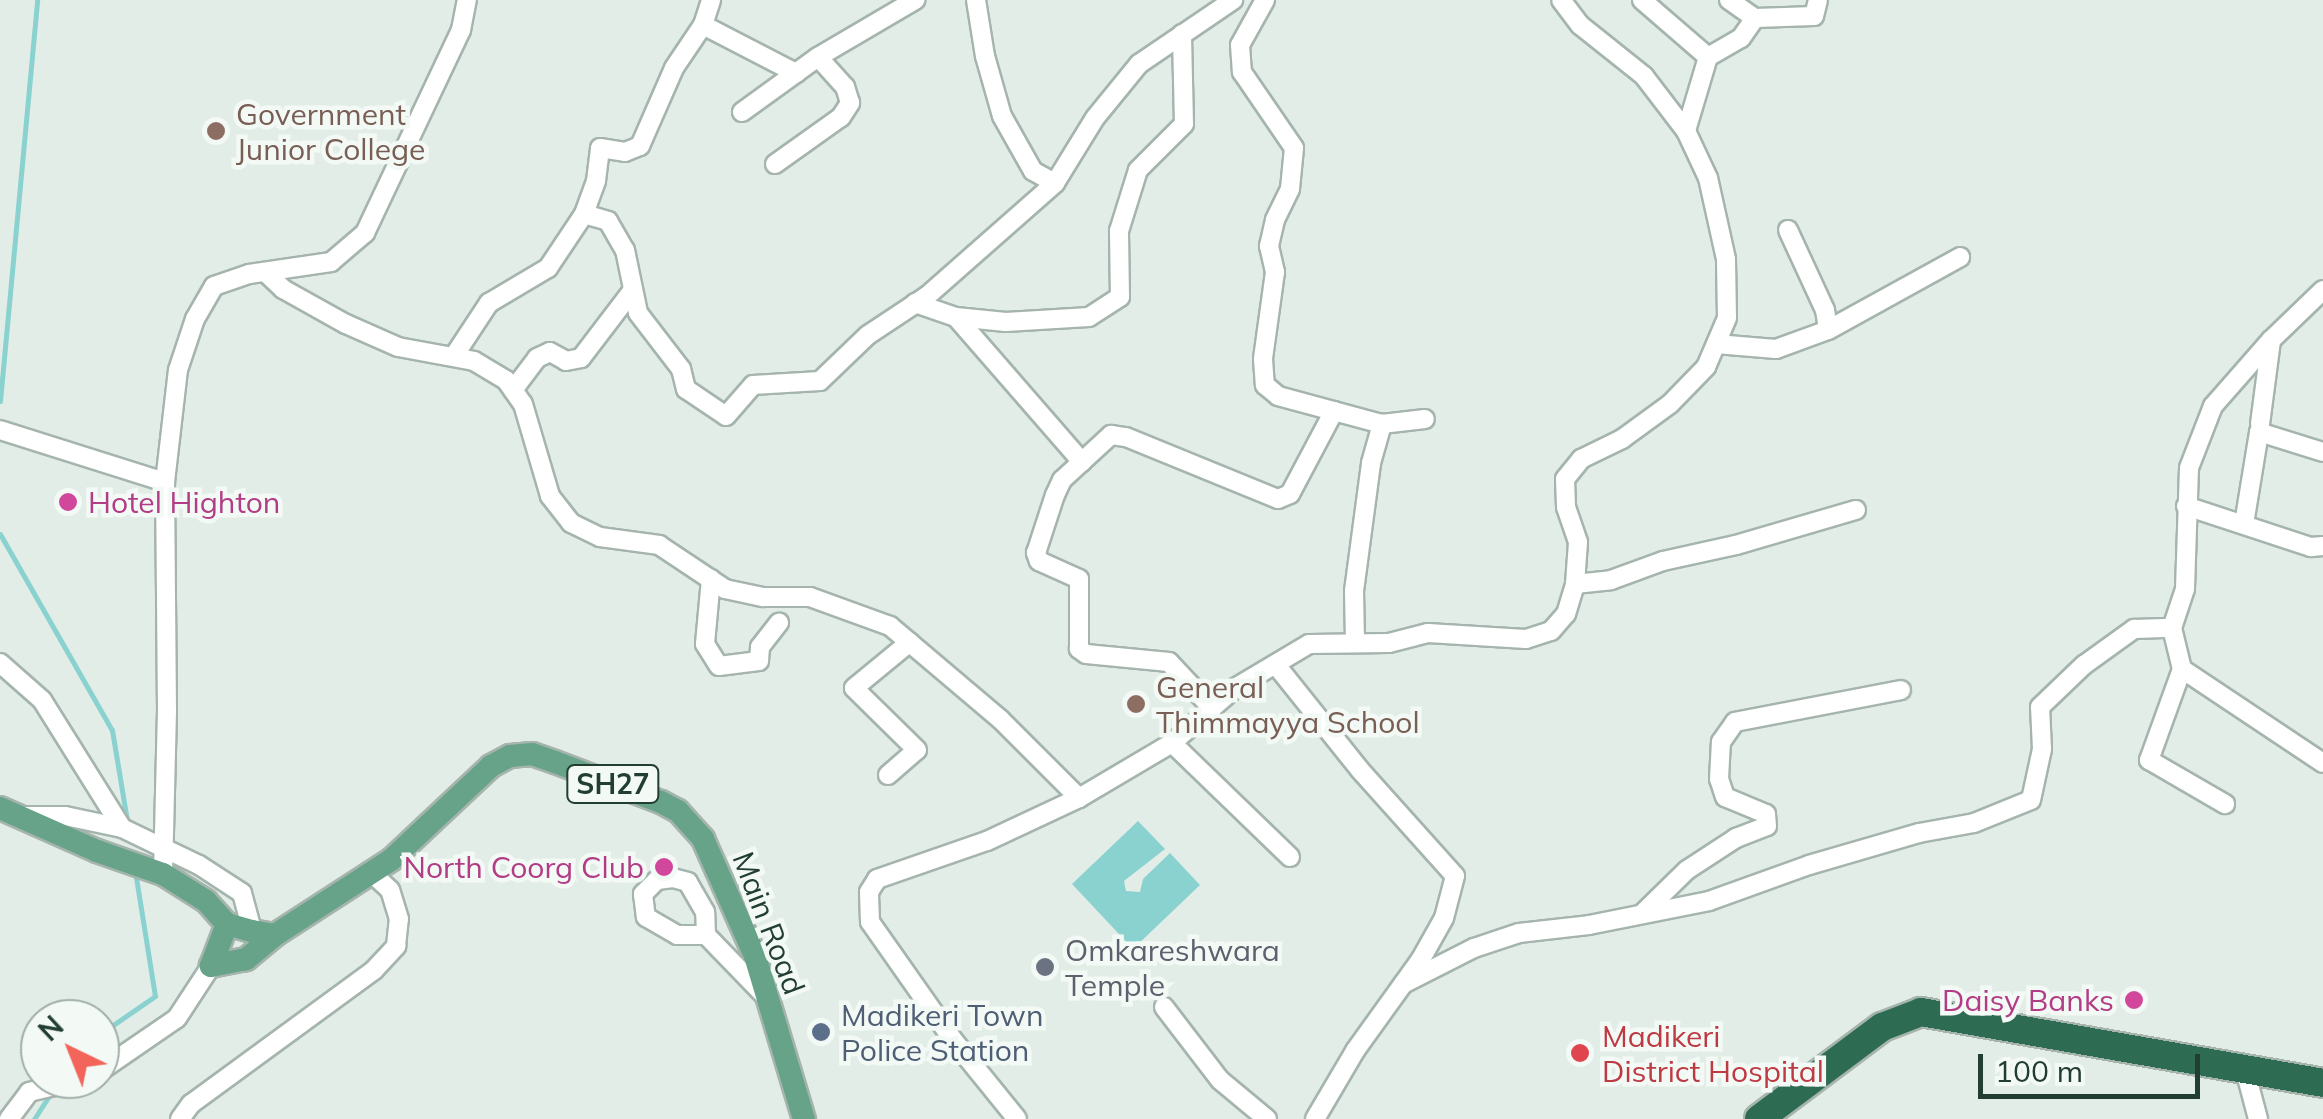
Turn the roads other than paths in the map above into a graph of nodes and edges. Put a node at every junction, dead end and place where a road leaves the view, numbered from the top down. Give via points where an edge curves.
1 (467, 0) edge
2 (711, 0) edge
3 (916, 0) edge
4 (976, 0) edge
5 (1232, 0) edge
6 (1265, 0) edge
7 (1560, 0) edge
8 (1642, 0) edge
9 (1729, 0) edge
10 (1818, 0) edge
11 (1755, 18) junction
12 (703, 25) junction
13 (1182, 34) junction
14 (818, 57) junction
15 (1708, 57) junction
16 (796, 73) junction
17 (742, 112) dead end
18 (1686, 131) junction
19 (775, 164) dead end
20 (1055, 182) junction
21 (584, 214) junction
22 (1788, 230) dead end
23 (1960, 258) dead end
24 (265, 272) junction
25 (2323, 290) edge
26 (632, 291) junction
27 (915, 303) junction
28 (956, 316) junction
29 (1828, 330) junction
30 (2271, 340) junction
31 (1716, 344) junction
32 (454, 356) junction
33 (513, 390) junction
34 (1334, 411) junction
35 (1425, 419) dead end
36 (1382, 424) junction
37 (2260, 424) dead end
38 (0, 430) edge
39 (2323, 452) edge
40 (1082, 462) junction
41 (164, 482) junction
42 (2186, 506) junction
43 (1856, 510) dead end
44 (2244, 524) junction
45 (2323, 546) edge
46 (711, 579) junction
47 (1575, 584) junction
48 (779, 623) dead end
49 (2172, 628) junction
50 (910, 642) junction
51 (1356, 642) junction
52 (0, 663) edge
53 (1276, 665) junction
54 (2182, 669) junction
55 (1901, 690) dead end
56 (1212, 708) junction
57 (1172, 742) junction
58 (2323, 763) edge
59 (888, 775) dead end
60 (1080, 798) junction
61 (2226, 804) dead end
62 (9, 812) edge
63 (122, 828) junction
64 (164, 848) junction
65 (1290, 857) dead end
66 (163, 874) junction
67 (373, 874) junction
68 (1641, 914) junction
69 (228, 924) junction
70 (263, 933) junction
71 (706, 935) dead end
72 (211, 966) junction
73 (1403, 984) junction
74 (768, 999) junction
75 (1164, 1007) dead end
76 (120, 1061) edge
77 (2245, 1070) junction
78 (2323, 1084) edge
79 (180, 1119) edge
80 (804, 1119) edge
81 (1017, 1119) edge
82 (1266, 1119) edge
83 (1315, 1119) edge
84 (1759, 1119) edge
85 (2258, 1119) edge

1 - 24 street via 462,30 366,233 331,262
2 - 12 street
3 - 14 street
4 - 20 street via 1002,116 1033,171
5 - 13 street
6 - 34 street via 1240,44 1242,72 1294,148 1290,189 1269,246 1275,272 1265,384 1278,396
7 - 18 street via 1580,25 1644,76
8 - 15 street
9 - 11 street
10 - 11 street via 1814,16
11 - 15 street via 1741,38
12 - 16 street
12 - 21 street via 674,68 640,146 625,152 600,148
13 - 20 street via 1139,64 1094,118
13 - 28 street via 1184,124 1138,170 1119,231 1120,297 1089,317 1006,322
14 - 16 street
14 - 19 street via 845,87 850,104
15 - 18 street
16 - 17 street
18 - 31 street via 1708,178 1726,259 1727,318
20 - 27 street
21 - 26 street via 608,221 625,250
21 - 32 street via 548,268 489,303
22 - 29 street via 1826,310
23 - 29 street
24 - 32 street via 346,324 398,346
24 - 41 street via 214,286 194,319 178,370
25 - 30 street
26 - 27 street via 638,313 681,370 686,389 726,416 753,385 820,381 868,335
26 - 33 street via 581,358 566,361 550,352 537,358
27 - 28 street
28 - 40 street
29 - 31 street via 1776,349
30 - 37 street
30 - 42 street via 2213,406 2189,468
31 - 47 street via 1706,367 1670,404 1581,459 1565,478 1578,542
32 - 33 street via 474,361
33 - 46 street via 550,496 571,523 600,538 659,545
34 - 36 street
34 - 40 street via 1290,494 1278,499 1126,437 1111,435
35 - 36 street
36 - 51 street via 1354,590
38 - 41 street
39 - 44 street via 2259,432
40 - 56 street via 1062,480 1036,553 1039,561 1079,579 1079,649 1169,662
41 - 64 street
42 - 44 street
42 - 49 street via 2185,589
43 - 47 street via 1611,580
44 - 45 street
46 - 48 street via 705,644 719,666 759,661 760,647
46 - 50 street via 725,589 763,596 810,597 890,626
47 - 51 street via 1566,614 1551,631 1526,638 1428,633 1390,643
49 - 54 street
49 - 68 street via 2134,629 2040,707 2042,748 2031,800 1709,901
50 - 59 street via 854,688 917,750
50 - 60 street
51 - 53 street via 1309,644
52 - 63 street via 42,700
53 - 56 street
53 - 73 street via 1455,876 1444,918
54 - 58 street
54 - 61 street via 2149,760
55 - 68 street via 1735,722 1721,742 1719,779 1725,797 1766,814 1766,826 1687,870
56 - 57 street
57 - 60 street
57 - 65 street
60 - 81 street via 987,841 878,878 870,892 870,922 893,958
62 - 63 street
62 - 66 main road
63 - 64 street
64 - 66 street
64 - 70 street via 242,894
66 - 69 main road via 206,900
67 - 70 main road, Main Road / SH27
67 - 74 main road, Main Road / SH27 via 491,766 532,754 661,802 690,823 732,898
67 - 79 street via 390,890 396,946
68 - 73 street via 1520,933
69 - 70 main road
69 - 72 main road
70 - 72 main road, SH27 via 246,958
71 - 74 street
72 - 76 street via 178,1018
73 - 83 street
74 - 80 main road, Main Road / SH27
75 - 82 street via 1220,1080
77 - 78 highway
77 - 84 highway via 1921,1012 1882,1027
77 - 85 street

